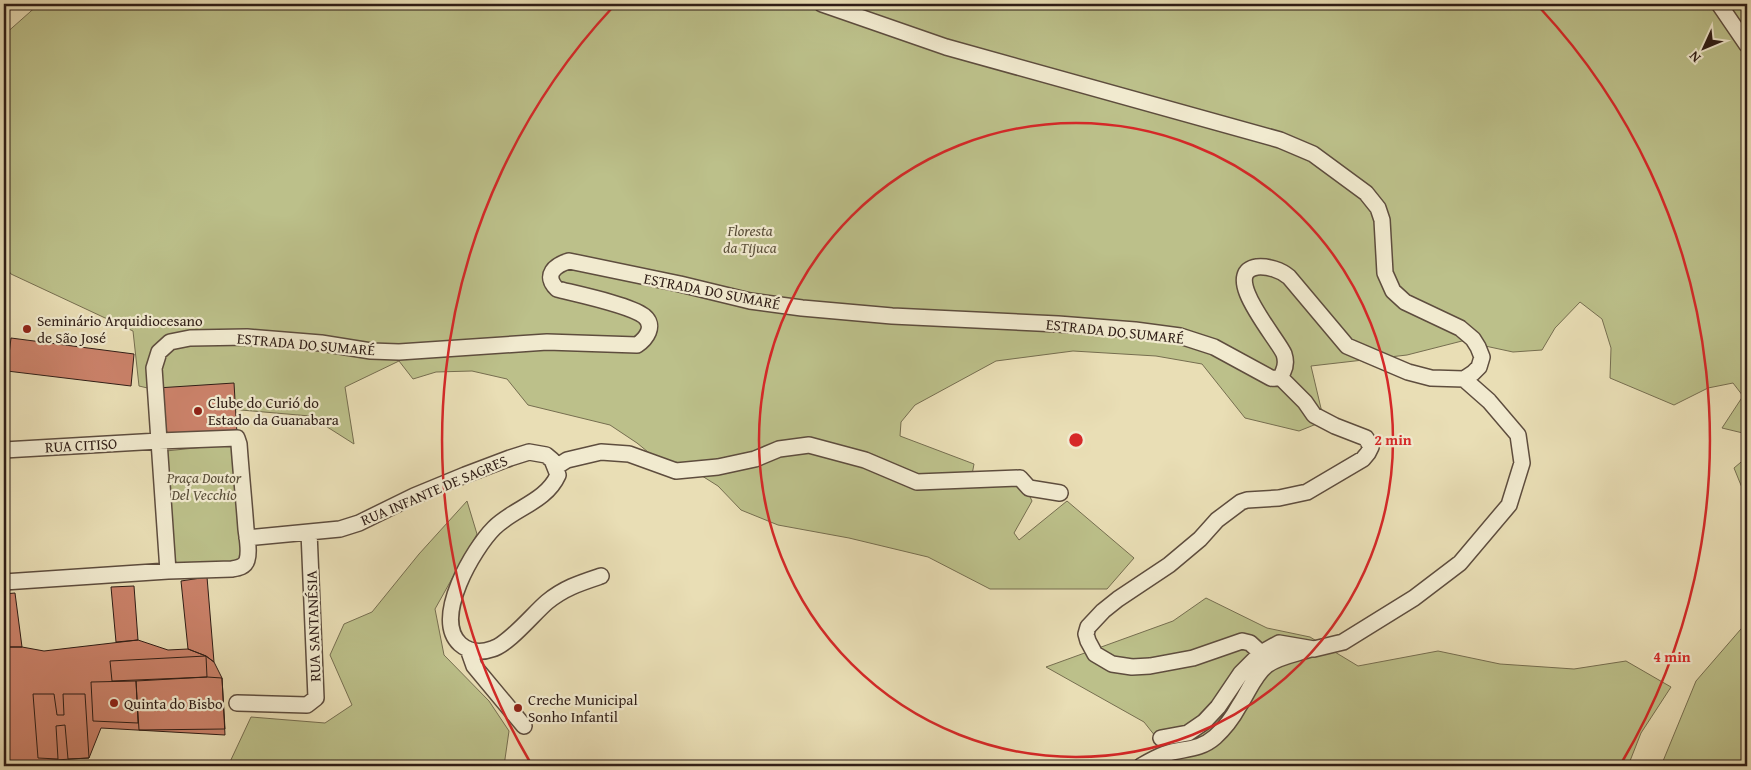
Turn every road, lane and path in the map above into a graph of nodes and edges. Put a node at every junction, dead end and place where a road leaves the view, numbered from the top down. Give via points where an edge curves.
1 (822, 4) edge
2 (1719, 4) edge
3 (1747, 44) edge
4 (1280, 377) junction
5 (1464, 379) junction
6 (159, 441) junction
7 (4, 450) edge
8 (556, 467) junction
9 (1060, 494) dead end
10 (309, 532) junction
11 (247, 538) junction
12 (168, 571) junction
13 (601, 576) dead end
14 (4, 582) edge
15 (468, 649) junction
16 (1312, 649) junction
17 (1261, 653) junction
18 (237, 703) dead end
19 (524, 726) dead end
20 (1188, 733) junction
21 (1161, 738) dead end
22 (1214, 738) junction
23 (1141, 766) edge

1 - 5 street via 946,47 1280,140 1313,154 1366,193 1378,208 1382,220 1385,274 1393,291 1405,302 1460,328 1473,339 1482,358 1479,367
2 - 3 street
4 - 5 street via 1286,366 1283,352 1248,296 1243,282 1253,268 1282,271 1347,346 1408,372 1431,378
4 - 6 street, ESTRADA DO SUMARÉ via 1271,378 1214,347 1180,336 1058,324 802,308 569,262 554,269 552,284 557,289 632,310 645,317 649,323 646,339 637,345 547,342 399,352 247,337 184,339 170,342 160,352 154,368
4 - 17 street via 1314,415 1366,438 1371,447 1368,453 1307,492 1240,502 1169,566 1104,611 1088,627 1086,634 1095,654 1112,664 1132,667 1193,658 1242,641 1250,643
5 - 16 street via 1489,401 1518,435 1522,463 1509,505 1460,563 1414,598 1343,642
6 - 7 street, RUA CITISO
6 - 11 street via 237,439
6 - 12 street
8 - 9 street via 567,460 601,452 629,454 676,471 718,467 755,459 779,449 809,445 865,460 917,482 1020,478 1029,488
8 - 10 street, RUA INFANTE DE SAGRES via 546,455 523,453 414,496 360,523
8 - 15 street via 558,474 554,483 544,494 494,528 477,550 463,577 452,603 450,618 458,643
10 - 11 street, RUA INFANTE DE SAGRES
10 - 18 street, RUA SANTANÉSIA via 316,698 307,705
11 - 12 street via 247,562 239,568
12 - 14 street
13 - 15 street via 570,586 558,594 494,649 478,652
15 - 19 street via 474,666
16 - 17 street via 1279,643
16 - 22 street via 1279,658 1266,666 1251,684 1239,708
17 - 20 street via 1241,673 1218,708
20 - 21 street
20 - 22 street via 1198,743
22 - 23 street via 1186,751 1165,754

